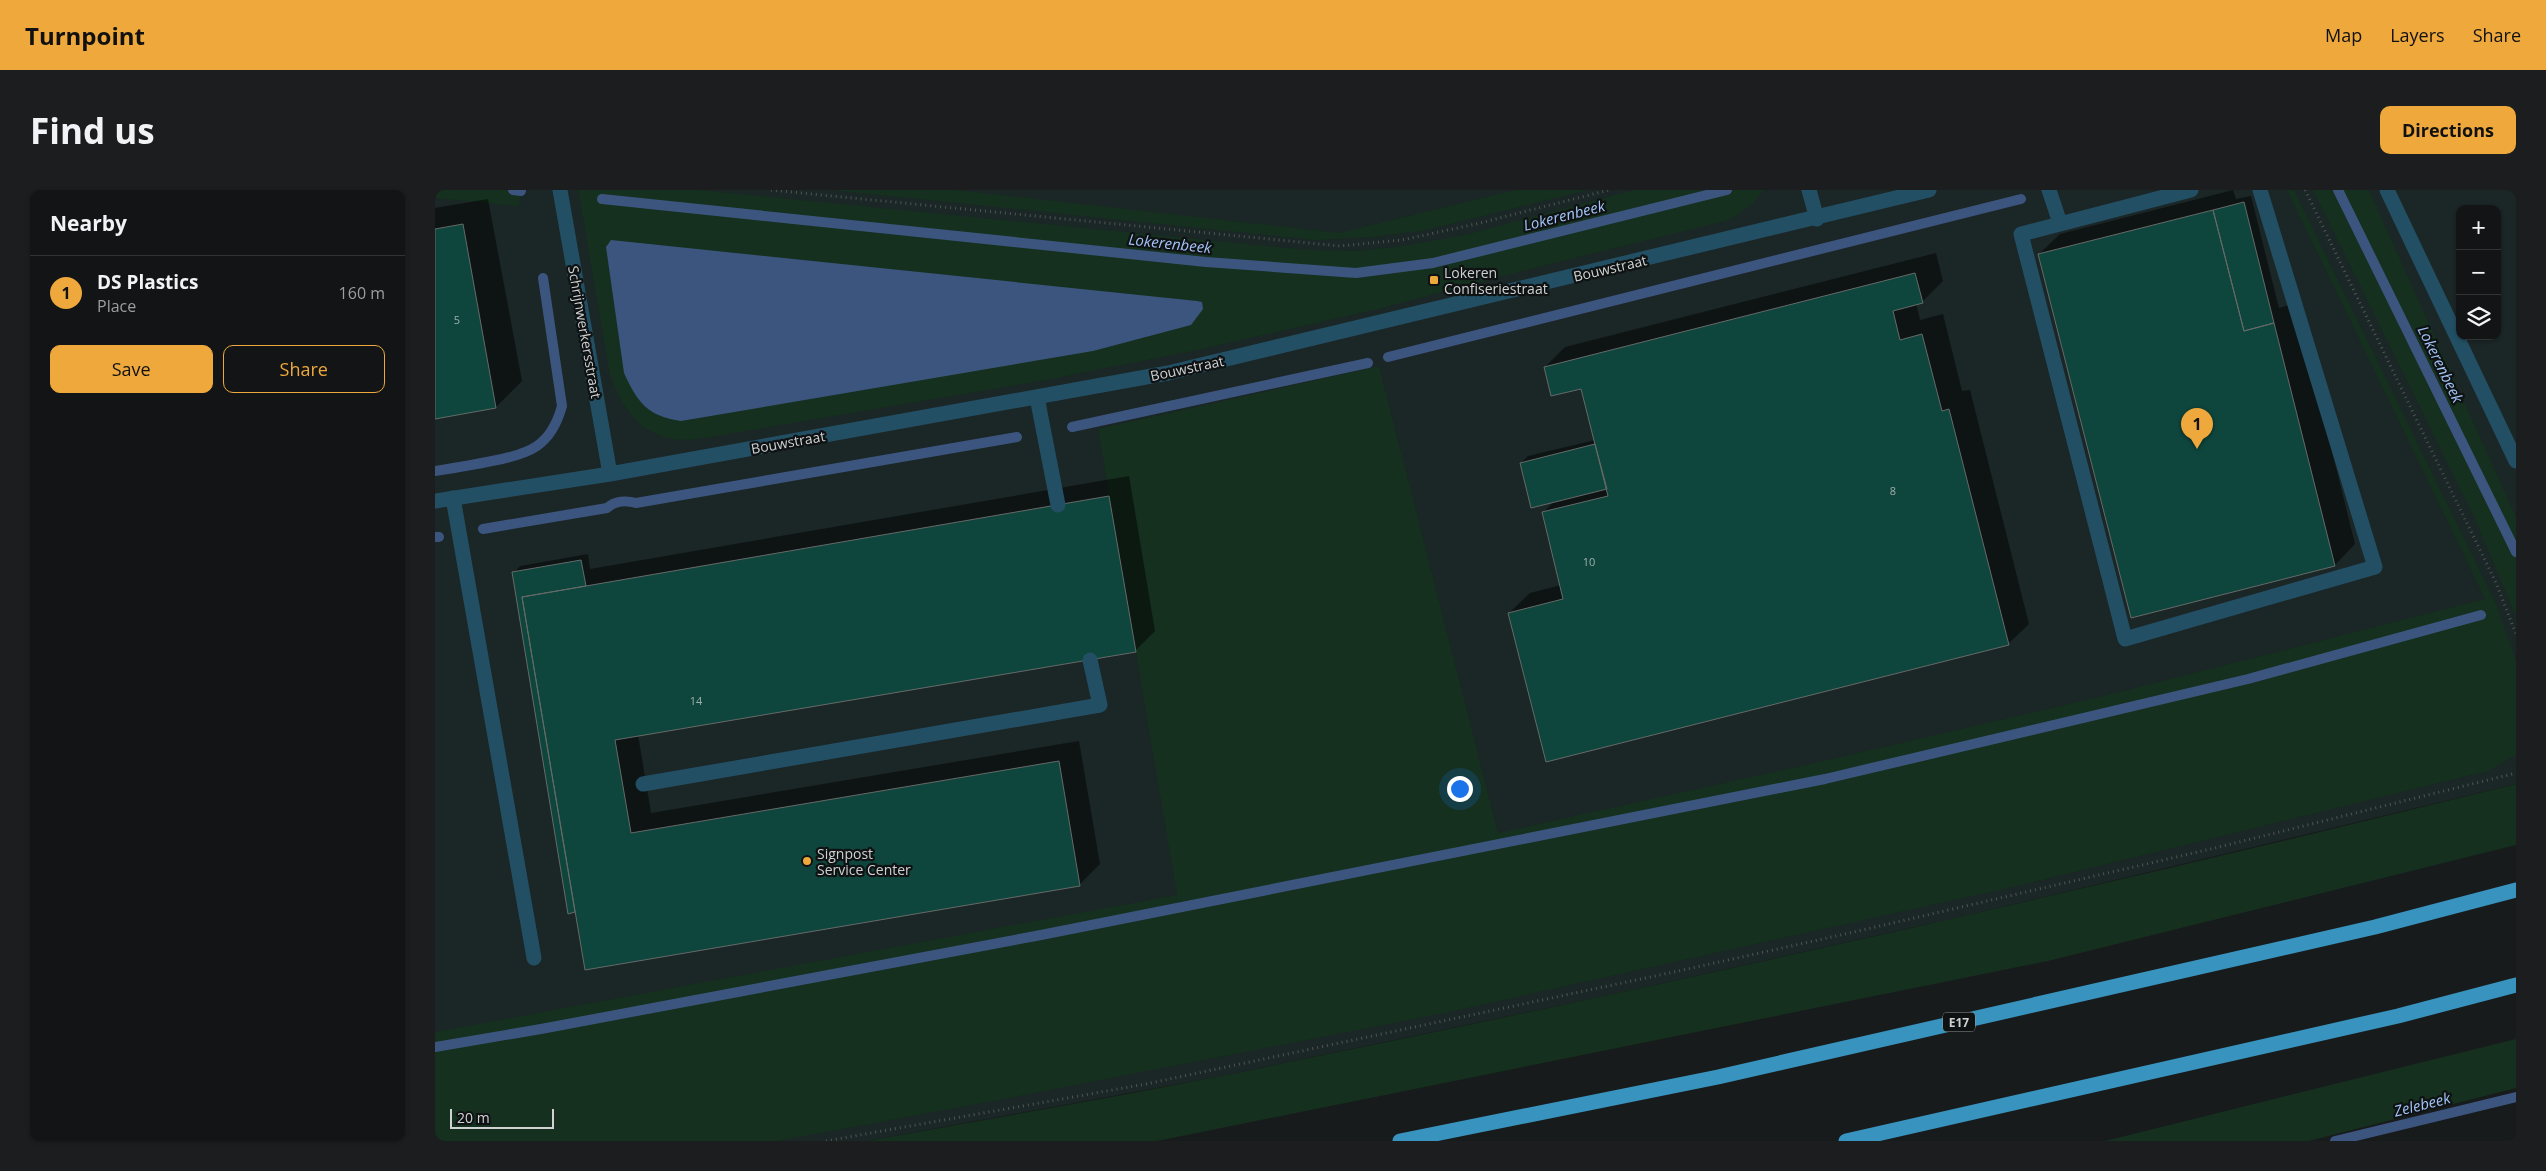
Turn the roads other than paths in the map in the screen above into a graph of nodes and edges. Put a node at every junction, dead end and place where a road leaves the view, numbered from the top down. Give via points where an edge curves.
1 (560, 190) edge
2 (1809, 190) edge
3 (1929, 190) edge
4 (2049, 190) edge
5 (2191, 190) edge
6 (2260, 190) edge
7 (2387, 190) edge
8 (1817, 219) junction
9 (2060, 223) junction
10 (1037, 396) junction
11 (2516, 461) edge
12 (610, 474) junction
13 (453, 498) junction
14 (435, 501) edge
15 (1058, 505) dead end
16 (1090, 660) dead end
17 (643, 784) dead end
18 (2516, 890) edge
19 (534, 958) dead end
20 (2516, 986) edge
21 (1400, 1141) edge
22 (1846, 1141) edge

1 - 12 street, Schrijnwerkersstraat
2 - 8 street
3 - 8 street, Bouwstraat
4 - 9 street
5 - 9 street
6 - 9 street via 2375,567 2125,639 2021,234
7 - 11 street
8 - 10 street, Bouwstraat via 1168,374
10 - 12 street, Bouwstraat
10 - 15 street
12 - 13 street, Bouwstraat
13 - 14 street, Bouwstraat
13 - 19 street
16 - 17 street via 1100,705
18 - 21 highway, E17 via 2375,927 1718,1077
20 - 22 highway via 2398,1016

